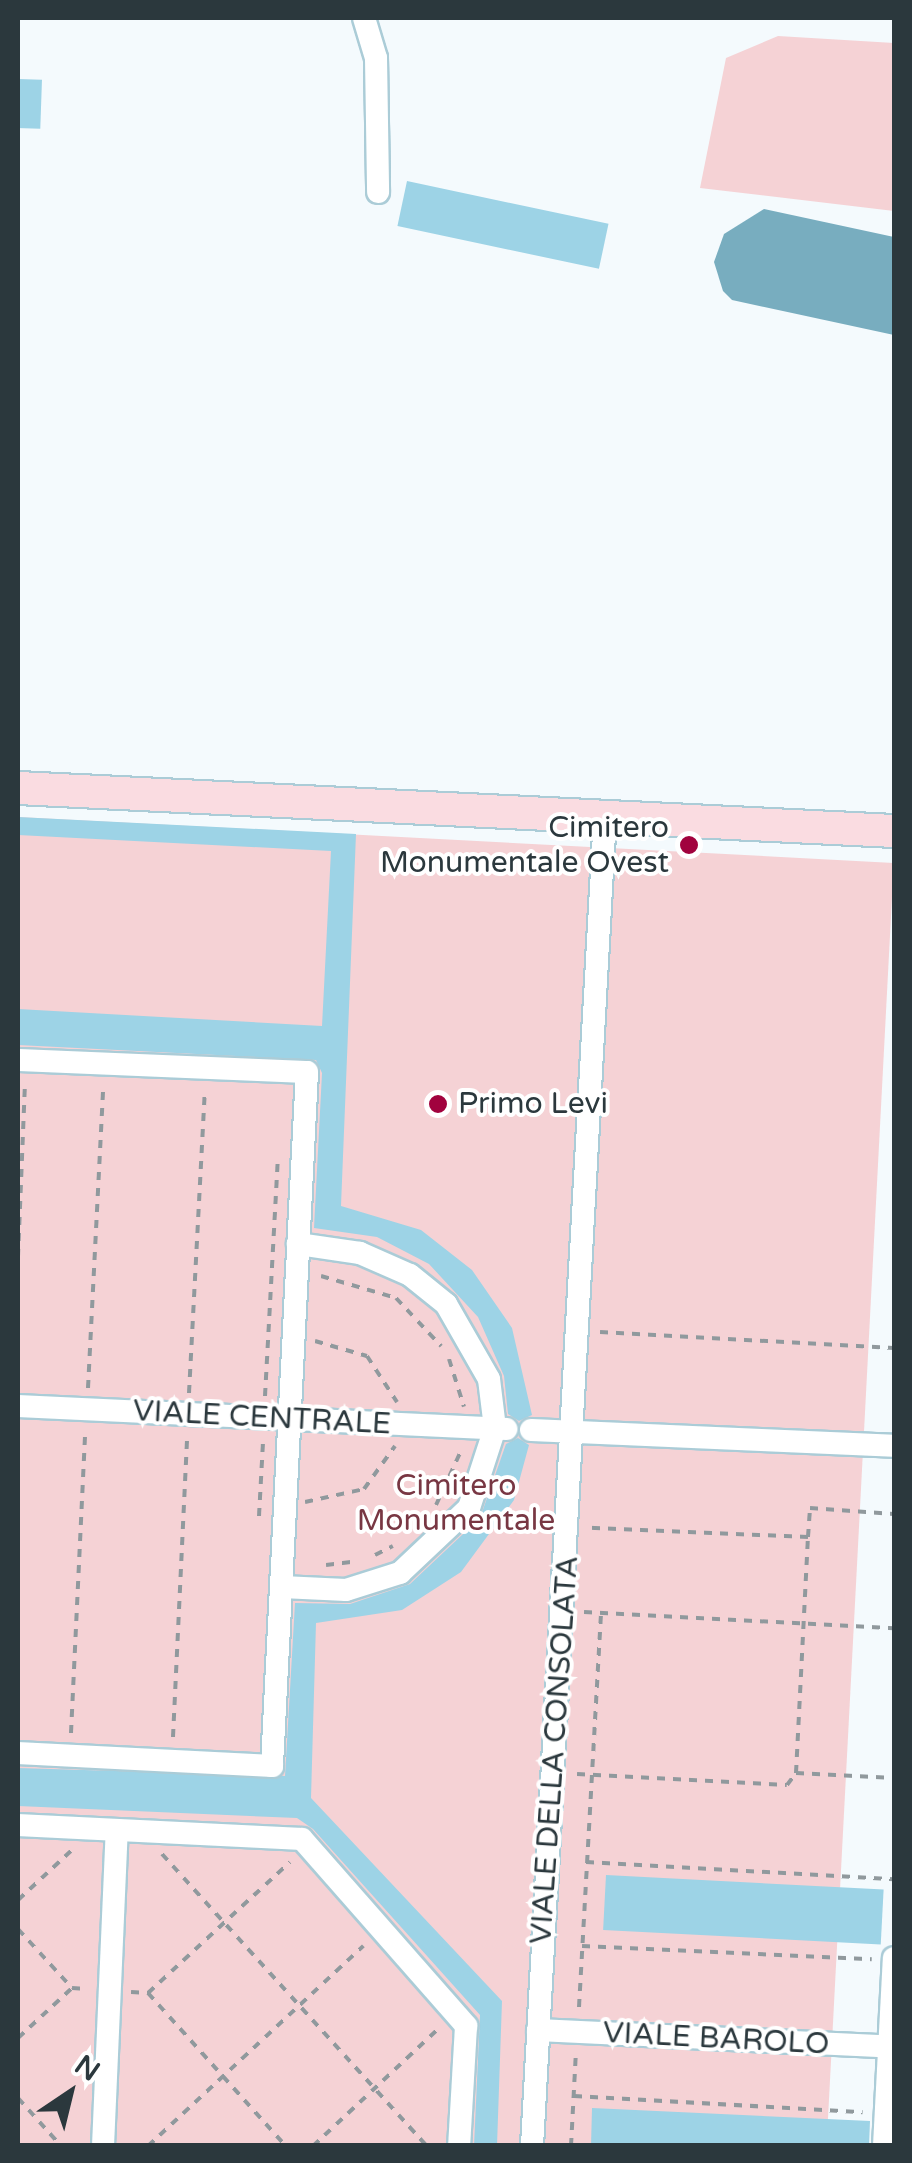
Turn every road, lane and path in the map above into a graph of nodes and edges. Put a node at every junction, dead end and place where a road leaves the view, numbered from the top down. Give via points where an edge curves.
1 (364, 18) edge
2 (378, 192) dead end
3 (18, 788) edge
4 (605, 816) junction
5 (894, 831) edge
6 (18, 1060) edge
7 (44, 1082) dead end
8 (84, 1084) dead end
9 (103, 1085) dead end
10 (298, 1244) junction
11 (18, 1257) edge
12 (580, 1331) junction
13 (894, 1348) edge
14 (18, 1406) edge
15 (292, 1420) junction
16 (500, 1428) junction
17 (532, 1430) dead end
18 (575, 1434) junction
19 (894, 1446) edge
20 (894, 1514) edge
21 (570, 1527) junction
22 (808, 1537) junction
23 (282, 1587) junction
24 (564, 1611) junction
25 (601, 1613) junction
26 (804, 1623) junction
27 (894, 1628) edge
28 (18, 1754) edge
29 (554, 1773) junction
30 (796, 1773) junction
31 (591, 1775) junction
32 (894, 1778) edge
33 (18, 1825) edge
34 (106, 1830) junction
35 (142, 1832) junction
36 (307, 1846) junction
37 (586, 1862) junction
38 (894, 1880) edge
39 (18, 1900) edge
40 (224, 1922) junction
41 (18, 1929) edge
42 (382, 1930) junction
43 (582, 1946) junction
44 (894, 1959) edge
45 (72, 1988) junction
46 (110, 1991) junction
47 (148, 1993) junction
48 (300, 2006) junction
49 (455, 2014) junction
50 (538, 2030) junction
51 (577, 2032) junction
52 (18, 2038) edge
53 (892, 2047) edge
54 (223, 2076) junction
55 (375, 2088) junction
56 (574, 2096) junction
57 (18, 2098) edge
58 (886, 2113) junction
59 (61, 2146) edge
60 (103, 2146) edge
61 (148, 2146) edge
62 (286, 2146) edge
63 (314, 2146) edge
64 (427, 2146) edge
65 (459, 2146) edge
66 (532, 2146) edge
67 (571, 2146) edge
68 (884, 2146) edge

1 - 2 street via 376,58
3 - 4 street
4 - 5 street
4 - 12 street, VIALE DELLA CONSOLATA
6 - 10 street via 307,1072
7 - 11 path via 25,1080
8 - 9 path
10 - 15 street
10 - 16 street via 360,1254 410,1275 446,1304 489,1379
12 - 13 path
12 - 18 street, VIALE DELLA CONSOLATA
14 - 15 street, VIALE CENTRALE
15 - 16 street, VIALE CENTRALE
15 - 23 street
16 - 23 street via 469,1508 441,1543 400,1573 346,1590
17 - 18 street
18 - 19 street
18 - 21 street, VIALE DELLA CONSOLATA
20 - 22 path via 810,1508
21 - 22 path
21 - 24 street, VIALE DELLA CONSOLATA
22 - 26 path
23 - 28 street via 272,1766
24 - 25 path
24 - 29 street, VIALE DELLA CONSOLATA
25 - 26 path
25 - 31 path
26 - 27 path
26 - 30 path
29 - 31 path
29 - 50 street, VIALE DELLA CONSOLATA
30 - 31 path via 786,1785
30 - 32 path
31 - 37 path
33 - 34 street
34 - 35 street
34 - 39 path
34 - 46 street
35 - 36 street via 302,1839
35 - 40 path
36 - 40 path
36 - 42 street
37 - 38 path
37 - 43 path
40 - 47 path
40 - 48 path
41 - 45 path
42 - 48 path
42 - 49 street
43 - 44 path
43 - 51 path
44 - 53 street
45 - 46 path
45 - 52 path
46 - 47 path
46 - 60 street
47 - 54 path
48 - 54 path
48 - 55 path
49 - 55 path
49 - 65 street via 466,2026
50 - 51 street, VIALE BAROLO
50 - 66 street, VIALE DELLA CONSOLATA
51 - 53 street, VIALE BAROLO
51 - 56 path
53 - 58 street
54 - 61 path
54 - 62 path
55 - 63 path
55 - 64 path
56 - 58 path
56 - 67 path
57 - 59 path
58 - 68 street

